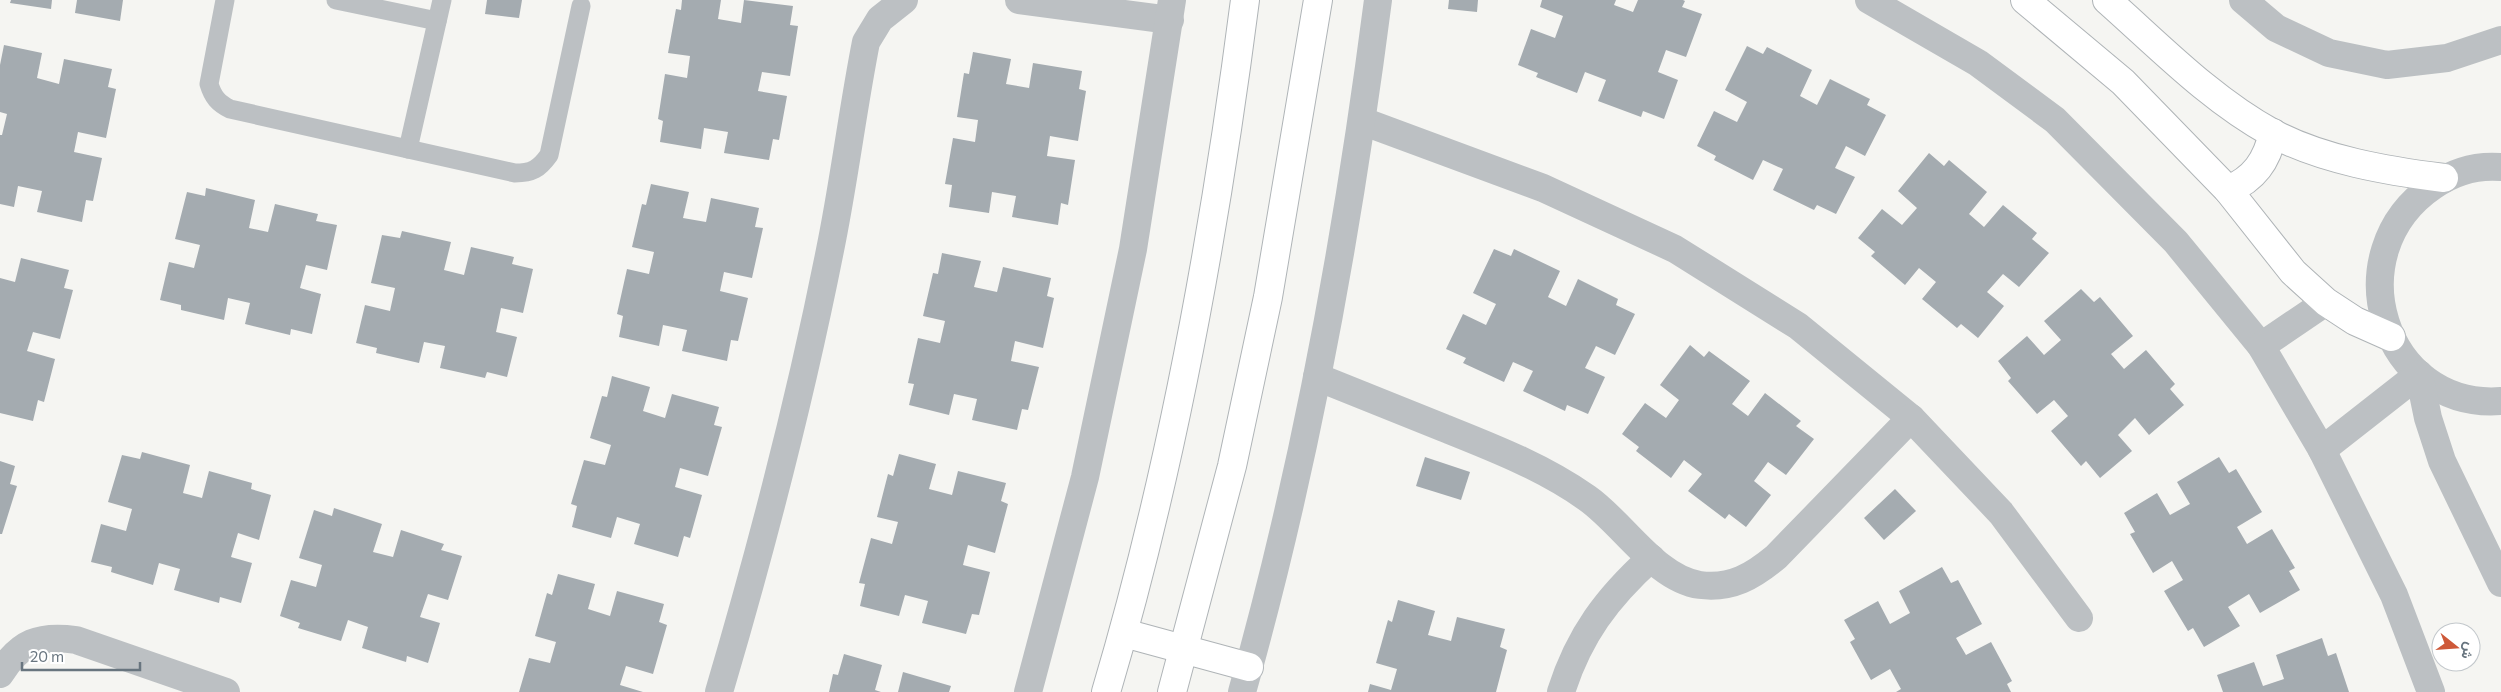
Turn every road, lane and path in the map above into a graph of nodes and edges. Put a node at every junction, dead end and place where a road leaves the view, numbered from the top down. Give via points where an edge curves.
1 (225, 0) edge
2 (336, 0) edge
3 (442, 0) edge
4 (904, 0) edge
5 (1019, 0) edge
6 (1245, 0) edge
7 (1318, 0) edge
8 (1378, 0) edge
9 (1869, 0) edge
10 (2025, 0) edge
11 (2107, 0) edge
12 (2243, 0) edge
13 (581, 6) dead end
14 (1171, 10) edge
15 (437, 21) junction
16 (2501, 40) edge
17 (1362, 121) junction
18 (2273, 133) junction
19 (408, 149) junction
20 (2498, 165) edge
21 (2444, 178) junction
22 (2228, 190) junction
23 (2326, 302) junction
24 (2391, 337) junction
25 (2261, 346) junction
26 (2419, 374) junction
27 (1317, 377) junction
28 (2501, 401) edge
29 (1911, 418) junction
30 (2322, 450) junction
31 (1651, 558) junction
32 (2501, 583) edge
33 (2079, 618) dead end
34 (1124, 633) junction
35 (1184, 650) junction
36 (0, 674) edge
37 (1245, 680) edge
38 (226, 692) edge
39 (719, 692) edge
40 (1028, 692) edge
41 (1106, 692) edge
42 (1172, 692) edge
43 (1561, 692) edge
44 (2431, 692) edge

1 - 19 lane via 209,84 219,104
2 - 15 lane
3 - 15 lane
4 - 39 street via 880,19 866,42 832,240 796,409 753,577
5 - 14 street
6 - 34 street via 1204,273
7 - 35 street via 1266,307 1232,466
8 - 17 street
9 - 25 street via 1978,63 2055,120 2176,242
10 - 22 street via 2123,82
11 - 18 street via 2205,87
12 - 16 street via 2276,28 2329,53 2386,65 2447,58
13 - 19 lane via 549,155 541,166 529,173 516,174
14 - 40 street via 1133,250 1084,477
15 - 19 lane
17 - 27 street
17 - 29 street via 1543,188 1675,249 1798,326
18 - 21 street via 2356,164
18 - 22 street via 2263,162 2242,184
20 - 21 street
21 - 24 street via 2418,196 2398,219 2385,247 2379,277 2381,308
22 - 23 street via 2293,272
23 - 24 street via 2355,321
23 - 25 street
24 - 26 street
25 - 30 street
26 - 28 street via 2440,388 2465,398
26 - 30 street
26 - 32 street via 2428,418 2442,461
27 - 31 street via 1514,456 1552,476 1589,499
27 - 37 street via 1285,523
29 - 31 street via 1776,557 1754,575 1728,584 1700,584 1673,576
29 - 33 street via 2001,513
30 - 44 street via 2394,595
31 - 43 street via 1618,589 1589,628 1567,672
34 - 35 street
34 - 41 street
35 - 37 street
35 - 42 street
36 - 38 street via 11,657 30,643 53,637 76,640

